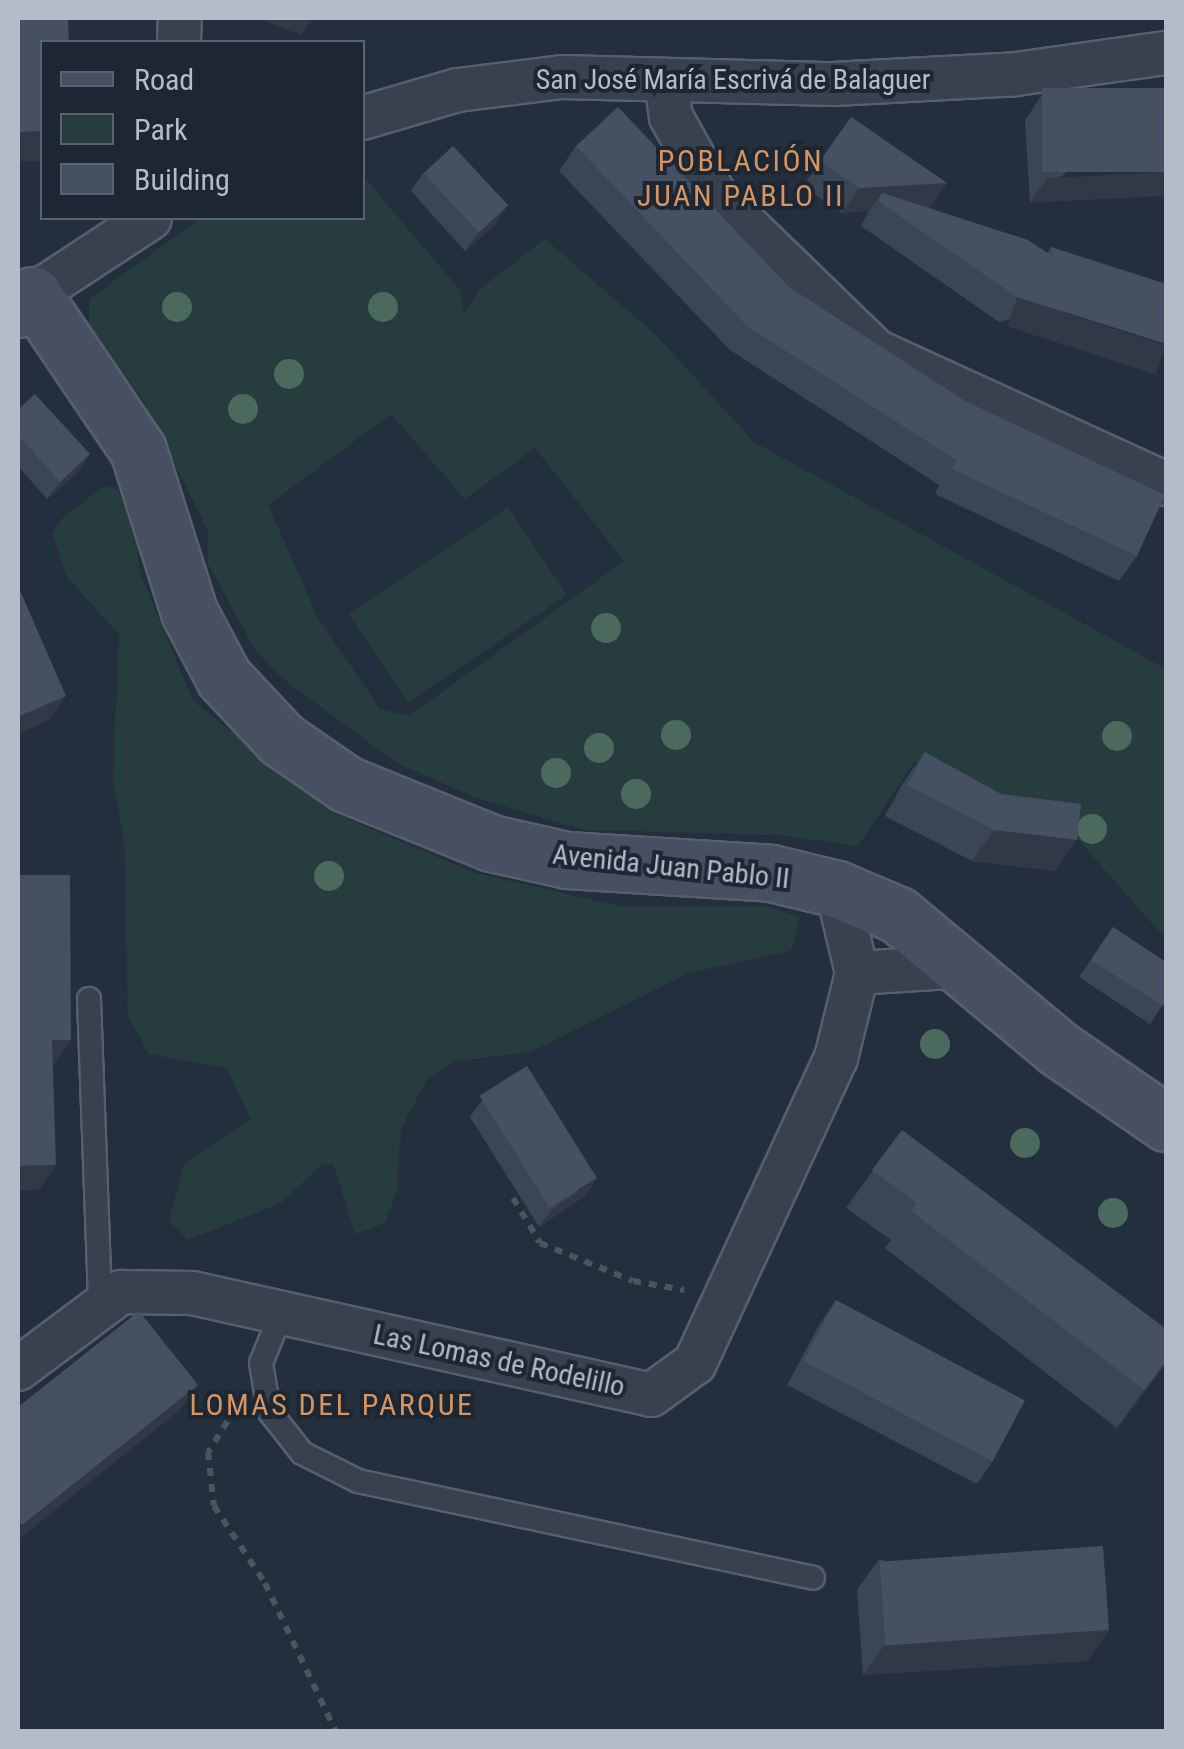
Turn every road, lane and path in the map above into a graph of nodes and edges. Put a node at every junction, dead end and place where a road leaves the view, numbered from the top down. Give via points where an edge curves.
1 (1166, 54) edge
2 (666, 82) junction
3 (365, 117) edge
4 (147, 220) edge
5 (26, 302) edge
6 (1166, 484) edge
7 (837, 889) junction
8 (964, 966) junction
9 (857, 973) junction
10 (89, 999) dead end
11 (1166, 1123) edge
12 (513, 1198) dead end
13 (727, 1302) junction
14 (100, 1306) junction
15 (281, 1314) junction
16 (18, 1369) edge
17 (265, 1386) junction
18 (813, 1578) dead end
19 (336, 1732) edge

1 - 2 street, San José María Escrivá de Balaguer via 925,80
2 - 3 street, San José María Escrivá de Balaguer via 510,82
2 - 6 street via 670,117 716,195 876,351
4 - 5 street
5 - 7 street, Avenida Juan Pablo II via 138,450 189,612 224,678 281,739 346,784 491,843 566,860 771,873
7 - 8 street, Avenida Juan Pablo II via 898,915
7 - 9 street, Las Lomas de Rodelillo
8 - 9 street
8 - 11 street, Avenida Juan Pablo II via 1059,1049
9 - 13 street, Las Lomas de Rodelillo via 836,1058
10 - 14 lane
12 - 13 path via 540,1242 633,1281
13 - 15 street, Las Lomas de Rodelillo via 694,1363 651,1394
14 - 15 street, Las Lomas de Rodelillo via 121,1292 192,1293
14 - 16 street, Las Lomas de Rodelillo
15 - 17 lane via 261,1363
17 - 18 lane via 270,1411 302,1453 358,1481
17 - 19 path via 232,1411 208,1452 214,1506 266,1582

